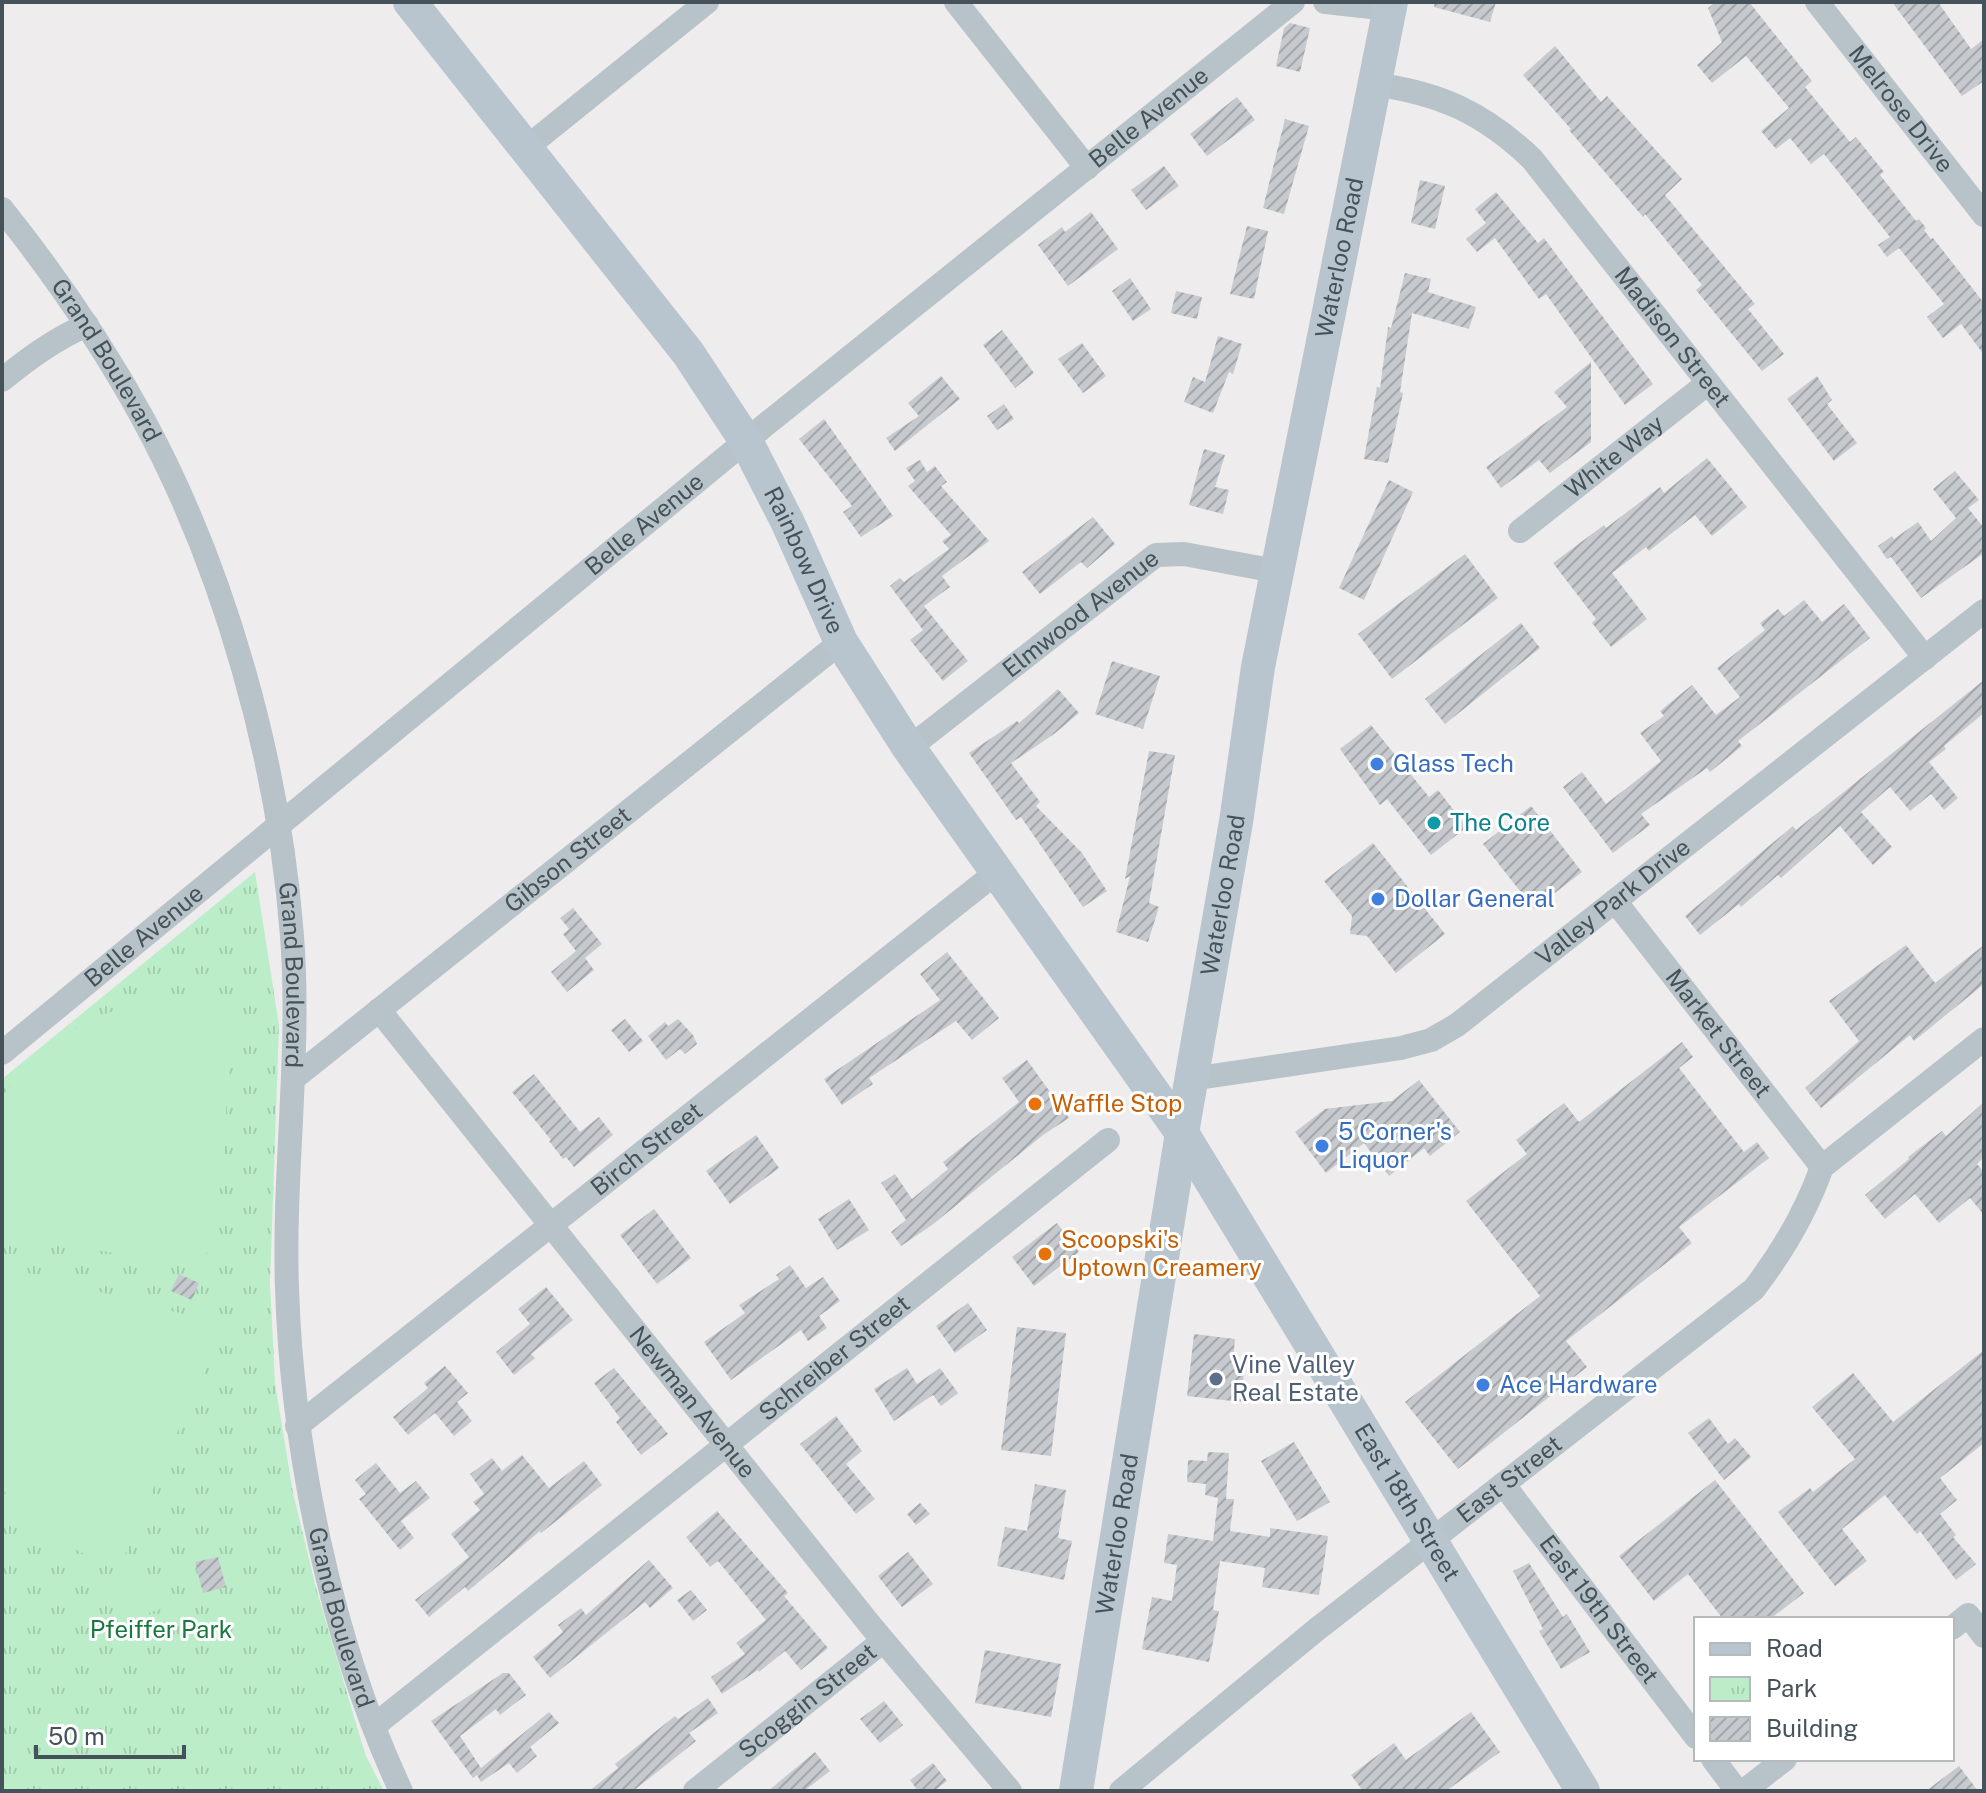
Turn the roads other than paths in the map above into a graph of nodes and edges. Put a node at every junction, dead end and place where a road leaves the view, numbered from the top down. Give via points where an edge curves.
1 (410, 2) edge
2 (707, 2) edge
3 (956, 2) edge
4 (1293, 2) edge
5 (1325, 2) edge
6 (1817, 2) edge
7 (1391, 6) edge
8 (1373, 84) junction
9 (526, 148) junction
10 (1087, 168) junction
11 (2, 209) edge
12 (1984, 215) edge
13 (87, 325) junction
14 (2, 380) edge
15 (1708, 383) junction
16 (746, 441) junction
17 (1520, 531) dead end
18 (1276, 571) junction
19 (1984, 611) edge
20 (841, 642) junction
21 (1925, 658) junction
22 (909, 748) junction
23 (277, 825) junction
24 (997, 872) junction
25 (1615, 901) junction
26 (379, 1010) junction
27 (1984, 1039) edge
28 (2, 1053) edge
29 (294, 1078) junction
30 (1191, 1079) junction
31 (1182, 1133) junction
32 (1108, 1140) dead end
33 (1822, 1167) junction
34 (551, 1225) junction
35 (297, 1426) junction
36 (726, 1445) junction
37 (1503, 1484) junction
38 (1432, 1539) junction
39 (1960, 1622) edge
40 (1984, 1636) edge
41 (883, 1641) junction
42 (375, 1725) junction
43 (1694, 1734) edge
44 (1714, 1761) edge
45 (1782, 1761) edge
46 (401, 1791) edge
47 (695, 1791) edge
48 (1010, 1791) edge
49 (1076, 1791) edge
50 (1121, 1791) edge
51 (1583, 1791) edge
52 (1737, 1791) edge
53 (1744, 1791) edge

1 - 9 main road, Rainbow Drive
2 - 9 street
3 - 10 street
4 - 10 street, Belle Avenue
5 - 7 street
6 - 12 street, Melrose Drive
7 - 8 main road, Waterloo Road
8 - 15 street, Madison Street via 1440,98 1511,139
8 - 18 main road, Waterloo Road
9 - 16 main road, Rainbow Drive via 688,353
10 - 16 street, Belle Avenue
11 - 13 street, Grand Boulevard
13 - 14 street via 31,356
13 - 23 street, Grand Boulevard via 142,417 196,530 240,664
15 - 17 street, White Way
15 - 21 street, Madison Street
16 - 20 main road, Rainbow Drive
16 - 23 street, Belle Avenue
18 - 22 street, Elmwood Avenue via 1184,554 1156,555
18 - 30 main road, Waterloo Road
19 - 21 street, Valley Park Drive
20 - 22 main road, Rainbow Drive
20 - 26 street, Gibson Street
21 - 25 street, Valley Park Drive
22 - 24 main road, Rainbow Drive
23 - 28 street, Belle Avenue
23 - 29 street, Grand Boulevard via 292,938
24 - 31 main road, Rainbow Drive
24 - 34 street, Birch Street
25 - 30 street, Valley Park Drive via 1431,1040
25 - 33 street, Market Street
26 - 29 street, Gibson Street
26 - 34 street, Newman Avenue
27 - 33 street
29 - 35 street, Grand Boulevard via 287,1286
30 - 31 main road, Waterloo Road
31 - 38 main road, East 18th Street
31 - 49 main road, Waterloo Road
32 - 36 street, Schreiber Street
33 - 37 street, East Street via 1781,1253 1754,1289
34 - 35 street, Birch Street
34 - 36 street, Newman Avenue
35 - 42 street, Grand Boulevard via 324,1560
36 - 41 street, Newman Avenue
36 - 42 street, Schreiber Street
37 - 38 street, East Street
37 - 43 street, East 19th Street
38 - 50 street, East Street
38 - 51 main road, East 18th Street
39 - 40 street
41 - 47 street, Scoggin Street
41 - 48 street, Newman Avenue
42 - 46 street, Grand Boulevard
44 - 52 street
45 - 53 street

